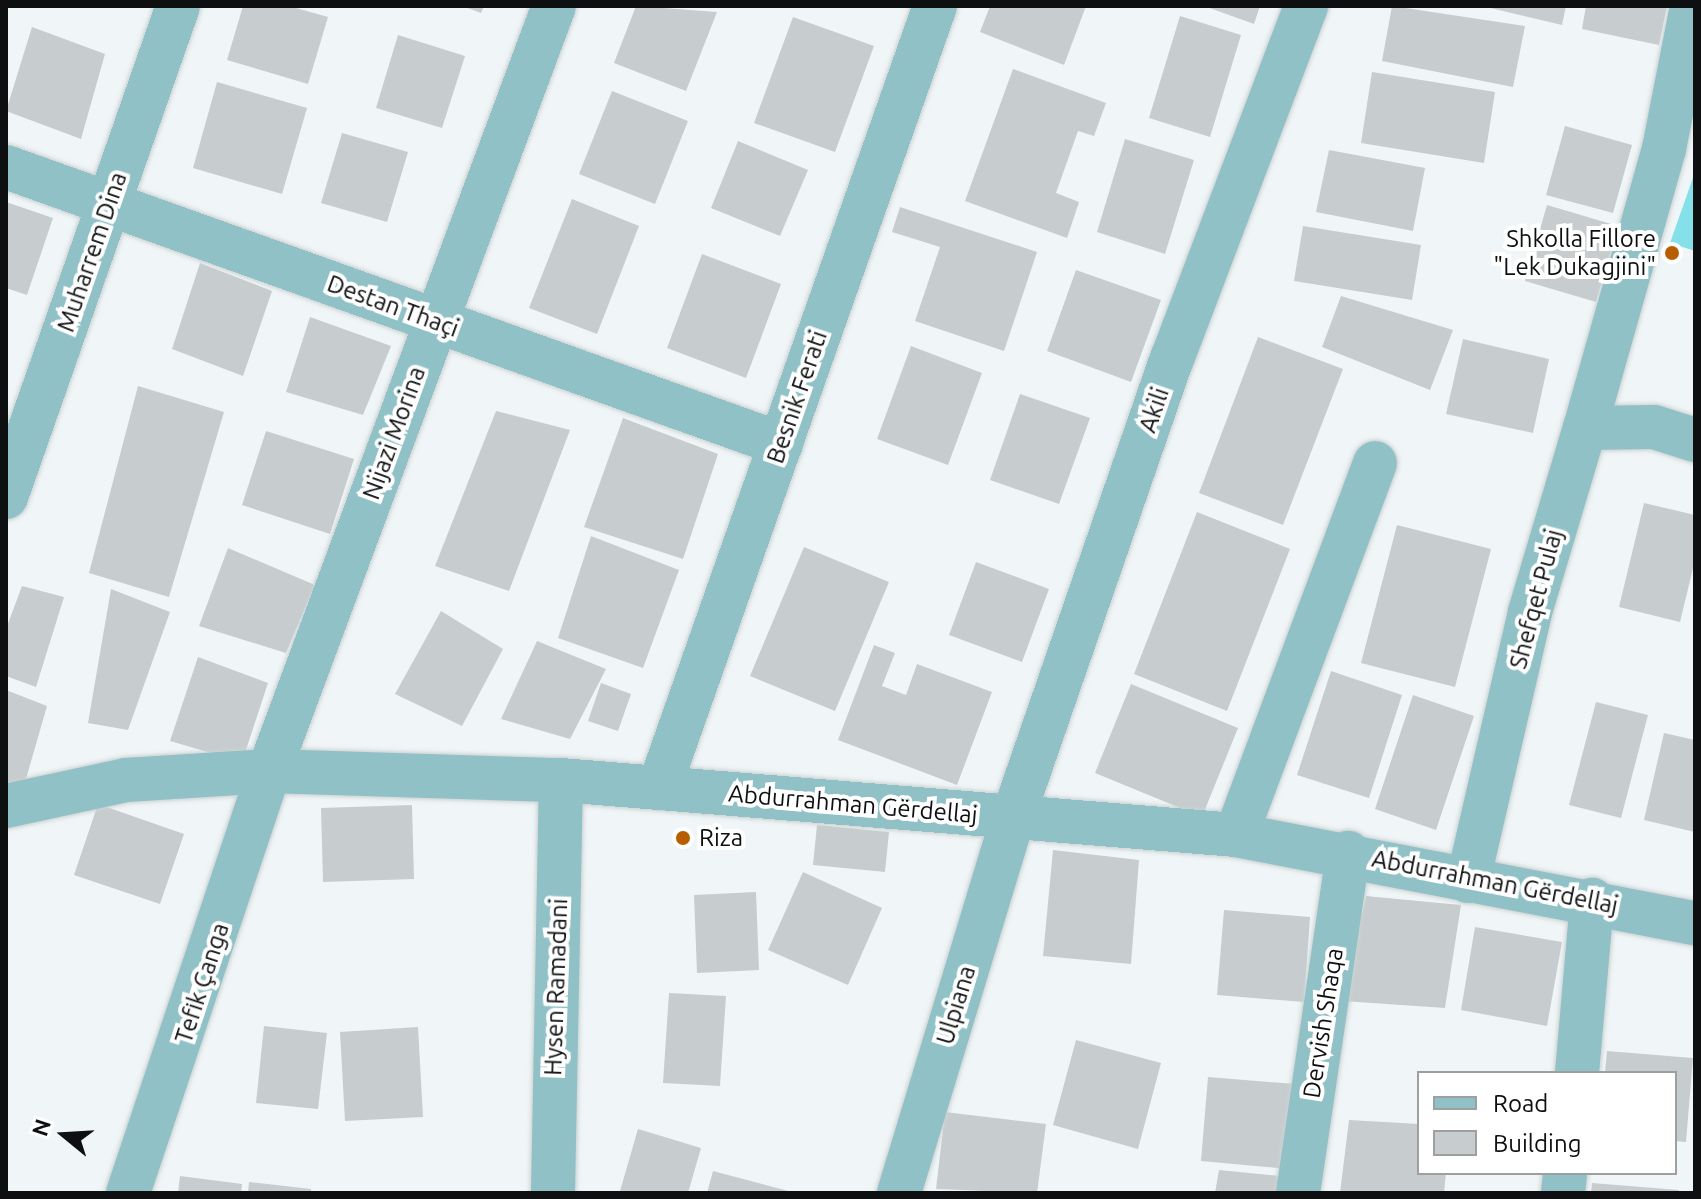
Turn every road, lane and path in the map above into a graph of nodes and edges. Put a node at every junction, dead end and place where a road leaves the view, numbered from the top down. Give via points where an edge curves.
1 (178, 6) edge
2 (554, 6) edge
3 (935, 6) edge
4 (1306, 6) edge
5 (1692, 6) edge
6 (6, 167) edge
7 (110, 202) junction
8 (436, 322) junction
9 (1585, 428) junction
10 (1695, 440) edge
11 (781, 444) junction
12 (1375, 463) dead end
13 (6, 497) edge
14 (269, 771) junction
15 (561, 780) junction
16 (659, 788) junction
17 (6, 806) edge
18 (1013, 817) junction
19 (1236, 835) junction
20 (1348, 853) junction
21 (1468, 881) junction
22 (1592, 900) junction
23 (1695, 923) edge
24 (1577, 1071) edge
25 (128, 1193) edge
26 (553, 1193) edge
27 (899, 1193) edge
28 (1298, 1193) edge

1 - 7 street, Muharrem Dina
2 - 8 street, Nijazi Morina
3 - 11 street, Besnik Ferati
4 - 18 street, Akili via 1172,359
5 - 9 street, Shefqet Pulaj via 1664,149
6 - 7 street, Destan Thaçi
7 - 8 street, Destan Thaçi
7 - 13 street, Muharrem Dina
8 - 11 street, Destan Thaçi
8 - 14 street, Nijazi Morina
9 - 10 street via 1654,427
9 - 21 street, Shefqet Pulaj via 1530,612
11 - 16 street, Besnik Ferati
12 - 19 street
14 - 15 street, Abdurrahman Gërdellaj
14 - 17 street, Abdurrahman Gërdellaj via 126,780
14 - 25 street, Tefik Çanga
15 - 16 street, Abdurrahman Gërdellaj
15 - 26 street, Hysen Ramadani
16 - 18 street, Abdurrahman Gërdellaj
18 - 19 street, Abdurrahman Gërdellaj
18 - 27 street, Ulpiana
19 - 20 street, Abdurrahman Gërdellaj
20 - 21 street, Abdurrahman Gërdellaj
20 - 28 street, Dervish Shaqa
21 - 22 street, Abdurrahman Gërdellaj
22 - 23 street, Abdurrahman Gërdellaj
22 - 24 street

